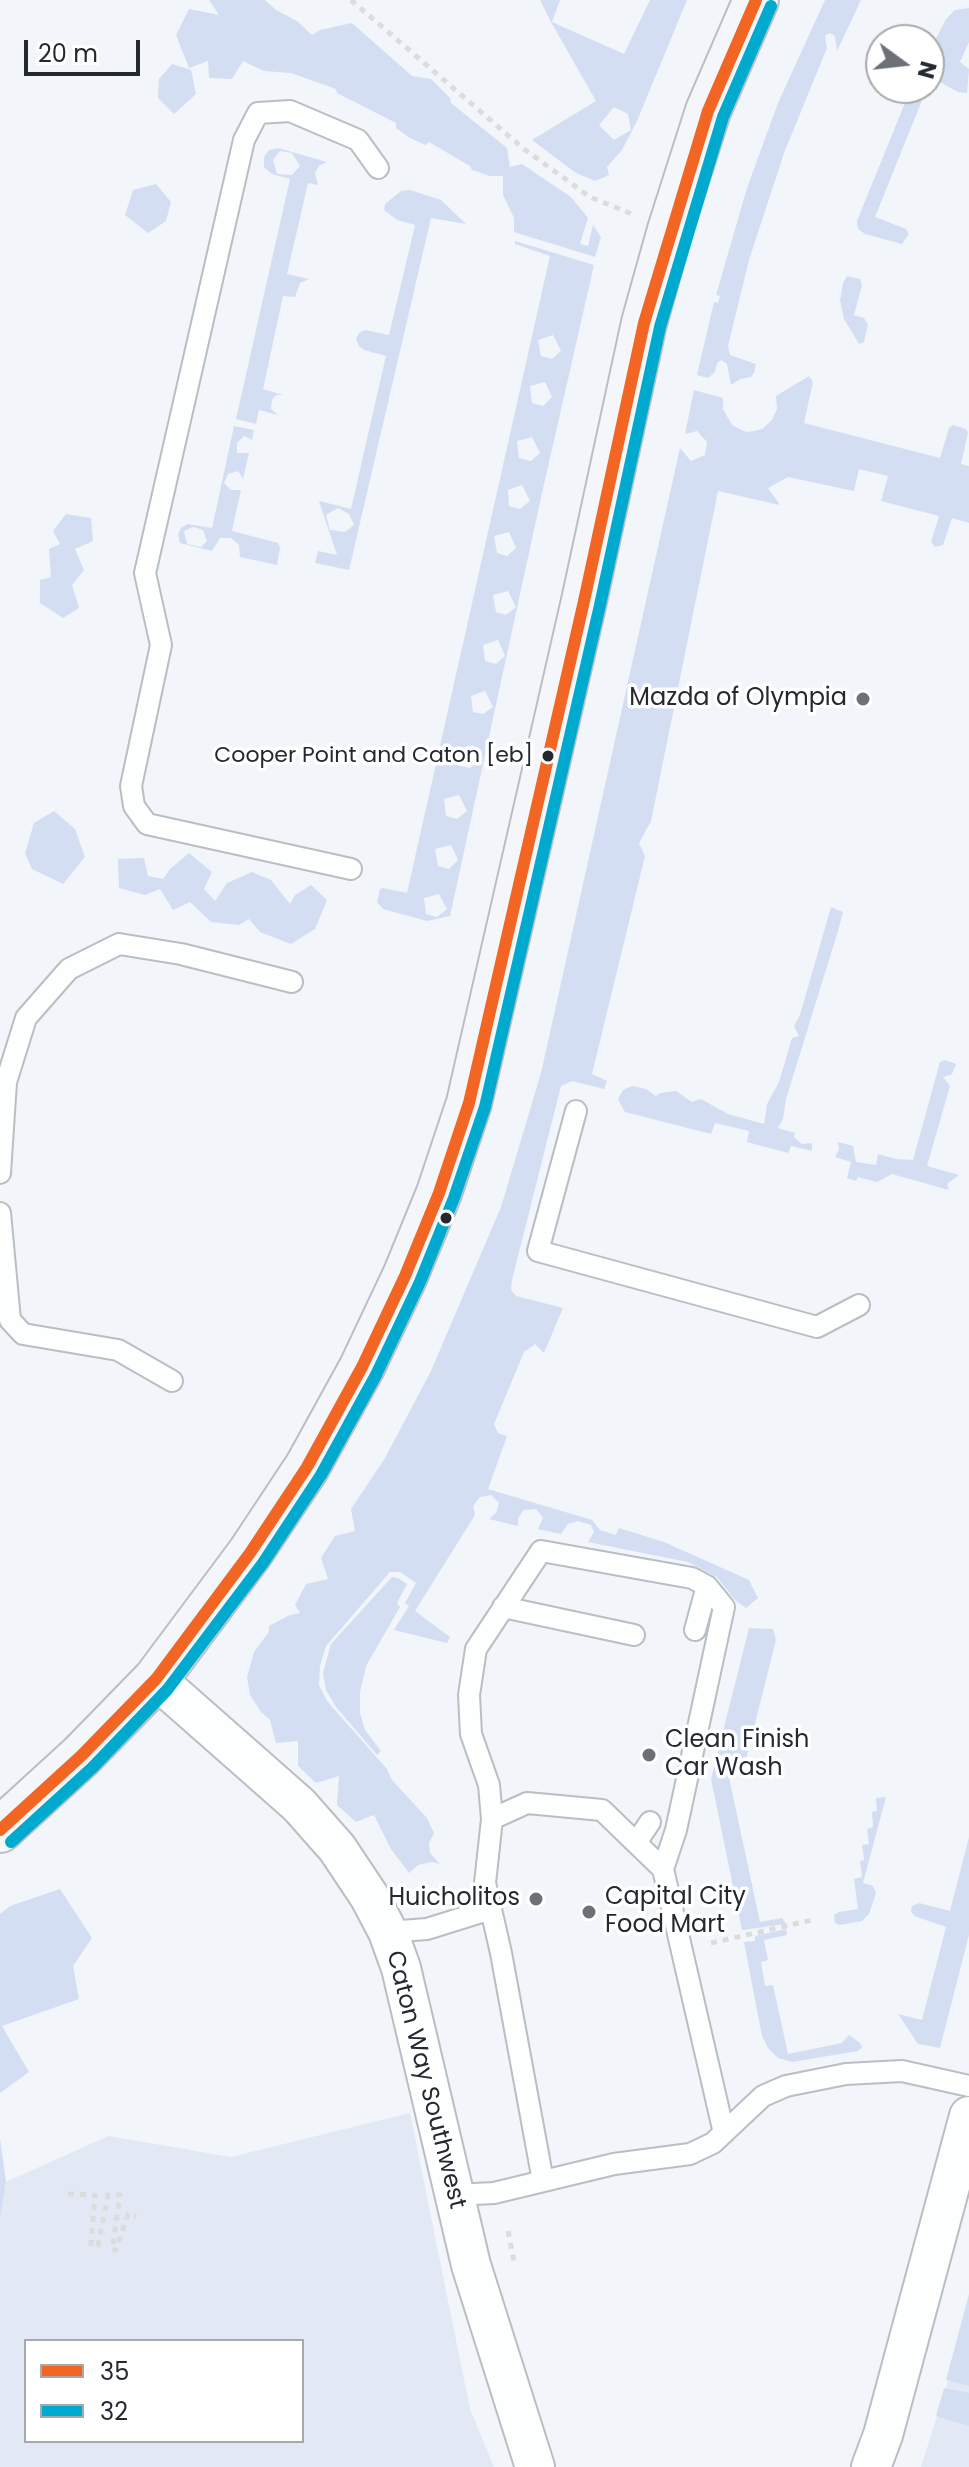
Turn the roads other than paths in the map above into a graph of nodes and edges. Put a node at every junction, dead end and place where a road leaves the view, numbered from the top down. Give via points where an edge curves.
1 (756, 0) edge
2 (378, 168) dead end
3 (351, 869) dead end
4 (292, 982) dead end
5 (576, 1111) dead end
6 (0, 1173) edge
7 (0, 1213) edge
8 (859, 1305) dead end
9 (172, 1381) dead end
10 (707, 1586) junction
11 (503, 1607) junction
12 (695, 1630) dead end
13 (634, 1635) dead end
14 (156, 1679) junction
15 (492, 1819) junction
16 (650, 1822) dead end
17 (0, 1830) edge
18 (636, 1843) junction
19 (663, 1869) junction
20 (491, 1909) junction
21 (388, 1932) junction
22 (969, 2086) edge
23 (969, 2116) edge
24 (724, 2133) junction
25 (543, 2181) junction
26 (453, 2195) junction
27 (535, 2467) edge
28 (871, 2467) edge

1 - 14 main road via 708,111 644,323 469,1103 439,1193 362,1367 307,1467
2 - 3 lane via 358,140 290,111 258,113 244,140 145,573 161,645 131,786 134,806 147,824
4 - 6 lane via 119,944 69,969 26,1018 6,1082
5 - 8 lane via 538,1251 817,1327
7 - 9 lane via 10,1320 23,1334 118,1350
10 - 11 lane via 664,1571 541,1551
10 - 12 lane
10 - 19 lane via 724,1607
11 - 13 lane
11 - 15 lane via 476,1649 469,1695 471,1734 489,1785
14 - 17 main road
14 - 21 street, Caton Way Southwest via 299,1805 337,1848
15 - 18 lane via 527,1803 602,1810
15 - 20 lane via 485,1883
16 - 18 lane
18 - 19 lane
19 - 24 lane
20 - 21 lane via 427,1929
20 - 25 lane
21 - 26 street, Caton Way Southwest
22 - 24 lane via 902,2071 846,2074 763,2096
23 - 28 street
24 - 25 lane via 690,2154
25 - 26 lane via 494,2193
26 - 27 street, Caton Way Southwest

